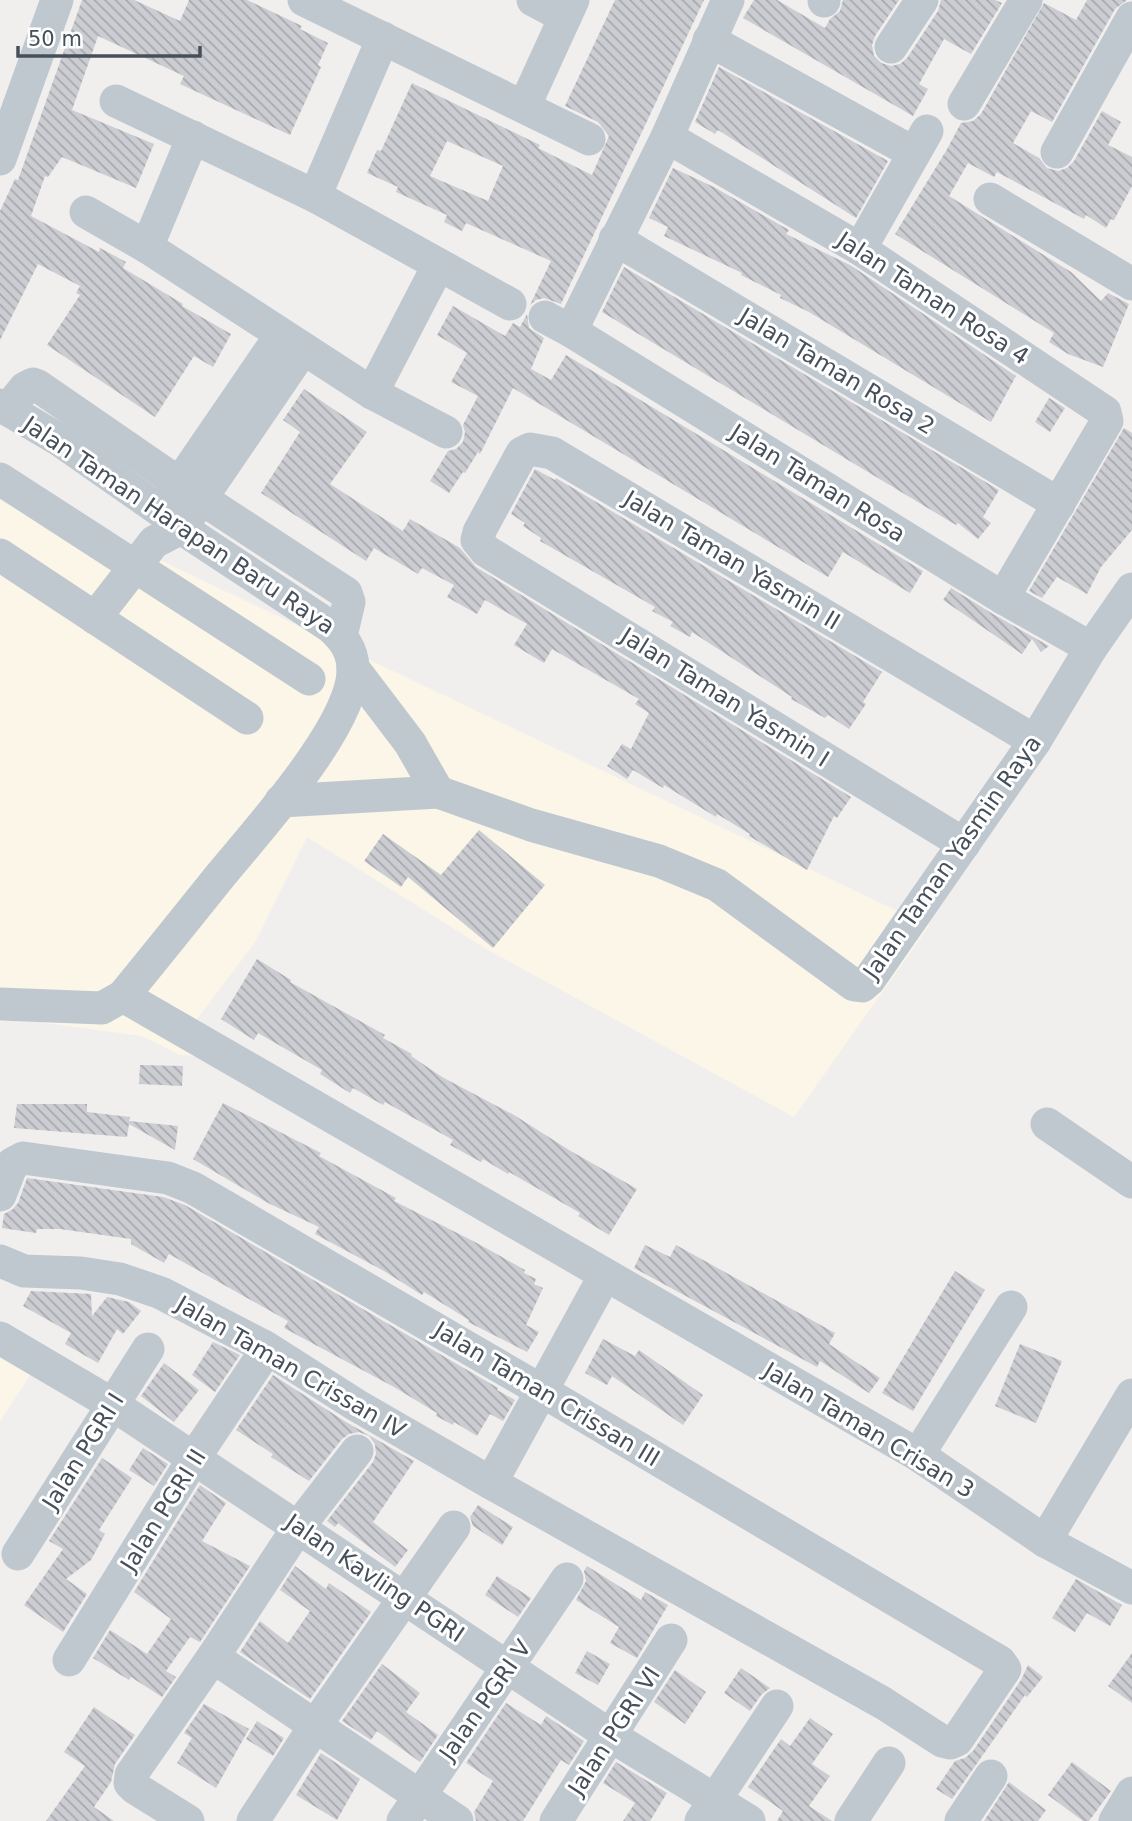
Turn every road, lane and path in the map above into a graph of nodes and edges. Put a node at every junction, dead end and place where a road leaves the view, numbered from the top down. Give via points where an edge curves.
1 (57, 0) edge
2 (304, 0) edge
3 (533, 0) edge
4 (728, 0) edge
5 (922, 0) edge
6 (1026, 0) edge
7 (569, 8) edge
8 (1132, 18) edge
9 (383, 38) junction
10 (709, 40) junction
11 (891, 47) dead end
12 (116, 101) dead end
13 (964, 104) dead end
14 (524, 107) junction
15 (193, 137) junction
16 (667, 137) junction
17 (589, 139) dead end
18 (1057, 152) dead end
19 (0, 159) edge
20 (315, 196) junction
21 (990, 199) dead end
22 (86, 212) dead end
23 (615, 239) junction
24 (147, 247) junction
25 (860, 249) junction
26 (438, 266) junction
27 (1132, 284) edge
28 (510, 304) dead end
29 (292, 342) junction
30 (372, 393) junction
31 (4, 407) edge
32 (446, 432) dead end
33 (0, 479) edge
34 (191, 491) junction
35 (1059, 504) junction
36 (158, 536) junction
37 (486, 551) joint
38 (0, 555) edge
39 (1132, 589) edge
40 (1003, 598) junction
41 (95, 618) junction
42 (341, 636) junction
43 (1091, 648) junction
44 (353, 668) junction
45 (310, 678) dead end
46 (247, 718) dead end
47 (1035, 741) junction
48 (438, 792) junction
49 (281, 801) junction
50 (964, 844) junction
51 (123, 996) junction
52 (0, 1004) edge
53 (1047, 1124) dead end
54 (1132, 1182) edge
55 (0, 1195) edge
56 (0, 1261) edge
57 (605, 1275) junction
58 (1011, 1307) dead end
59 (0, 1338) edge
60 (148, 1349) dead end
61 (259, 1361) dead end
62 (542, 1391) junction
63 (1132, 1395) edge
64 (113, 1404) junction
65 (357, 1451) dead end
66 (918, 1455) junction
67 (194, 1458) junction
68 (491, 1483) junction
69 (299, 1526) junction
70 (454, 1527) dead end
71 (1045, 1541) junction
72 (18, 1554) dead end
73 (567, 1579) dead end
74 (1131, 1588) edge
75 (403, 1600) junction
76 (671, 1640) dead end
77 (213, 1657) junction
78 (69, 1660) dead end
79 (509, 1667) junction
80 (776, 1706) dead end
81 (315, 1726) junction
82 (611, 1736) junction
83 (950, 1743) joint
84 (889, 1763) dead end
85 (991, 1776) dead end
86 (1132, 1793) edge
87 (411, 1808) edge
88 (708, 1810) edge
89 (188, 1821) edge
90 (253, 1821) edge
91 (457, 1821) edge
92 (556, 1821) edge
93 (749, 1821) edge
94 (850, 1821) edge
95 (961, 1821) edge
96 (1115, 1821) edge

1 - 19 street
2 - 9 street
3 - 7 street
4 - 10 street
5 - 11 street
6 - 13 street
7 - 14 street
8 - 18 street
9 - 14 street
9 - 20 street
10 - 16 street
10 - 25 street via 921,142
12 - 15 street
14 - 17 street
15 - 20 street
15 - 24 street
16 - 23 street
16 - 25 street, Jalan Taman Rosa 4
20 - 26 street
21 - 27 street
22 - 24 street
23 - 35 street, Jalan Taman Rosa 2
23 - 40 street, Jalan Taman Rosa via 558,324
24 - 29 street
25 - 35 street, Jalan Taman Rosa 4 via 1105,412 1107,421
26 - 28 street
26 - 30 street
29 - 30 street
29 - 34 street
30 - 32 street
31 - 34 street via 33,384
31 - 36 street, Jalan Taman Harapan Baru Raya via 58,439
33 - 36 street
34 - 36 street
34 - 42 street via 346,593 349,602
35 - 40 street, Jalan Taman Rosa 4
36 - 41 street
36 - 42 street, Jalan Taman Harapan Baru Raya
36 - 45 street
37 - 47 street, Jalan Taman Yasmin II via 477,540 479,532 522,453 530,449 552,453
37 - 50 street, Jalan Taman Yasmin I
38 - 41 street
39 - 43 street, Jalan Taman Yasmin Raya
40 - 43 street, Jalan Taman Rosa
41 - 46 street
42 - 44 street, Jalan Taman Harapan Baru Raya
43 - 47 street, Jalan Taman Yasmin Raya
44 - 48 street via 410,744
44 - 49 street via 344,706
47 - 50 street, Jalan Taman Yasmin Raya
48 - 49 street, Jalan Taman Yasmin Raya
48 - 50 street, Jalan Taman Yasmin Raya via 531,825 659,861 717,885 854,985 862,986
49 - 51 street
51 - 52 street via 102,1009
51 - 57 street, Jalan Taman Crisan 3
53 - 54 street
55 - 62 street, Jalan Taman Crissan III via 12,1164 23,1158 167,1178 215,1200
56 - 68 street, Jalan Taman Crissan IV via 24,1271 120,1279 161,1293 265,1348
57 - 62 street
57 - 66 street, Jalan Taman Crisan 3
58 - 66 street
59 - 64 street, Jalan Kavling PGRI
60 - 64 street, Jalan PGRI I
61 - 67 street, Jalan PGRI II
62 - 68 street
62 - 83 street, Jalan Taman Crissan III via 1000,1662 1005,1670 1002,1676 957,1740
63 - 71 street
64 - 67 street, Jalan Kavling PGRI
64 - 72 street, Jalan PGRI I
65 - 69 street
66 - 71 street, Jalan Taman Crisan 3
67 - 69 street, Jalan Kavling PGRI
67 - 78 street, Jalan PGRI II
68 - 83 street, Jalan Taman Crissan IV
69 - 75 street, Jalan Kavling PGRI
69 - 77 street
70 - 75 street
71 - 74 street, Jalan Taman Crisan 3
73 - 79 street, Jalan PGRI V
75 - 79 street, Jalan Kavling PGRI
75 - 81 street
76 - 82 street, Jalan PGRI VI
77 - 81 street
77 - 89 street via 131,1775 135,1788
79 - 82 street, Jalan Kavling PGRI
79 - 87 street, Jalan PGRI V
80 - 88 street
81 - 87 street
81 - 90 street
82 - 88 street, Jalan Kavling PGRI
82 - 92 street, Jalan PGRI VI
84 - 94 street
85 - 95 street
86 - 96 street
87 - 91 street
88 - 93 street, Jalan Kavling PGRI

